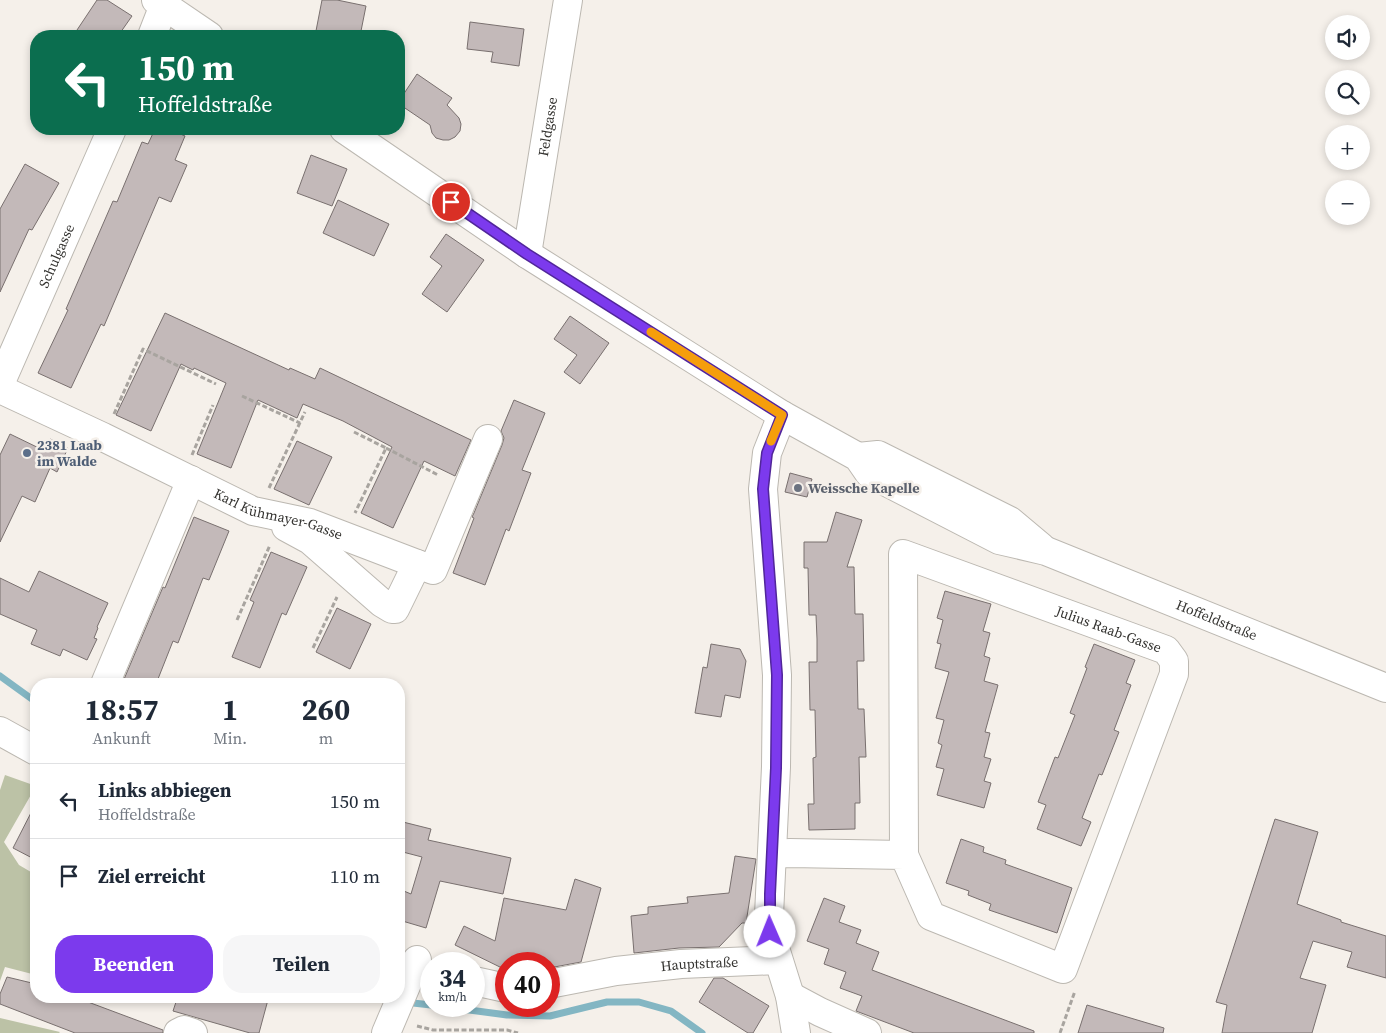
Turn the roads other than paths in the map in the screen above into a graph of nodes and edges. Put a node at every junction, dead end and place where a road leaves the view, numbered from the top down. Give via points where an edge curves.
1 (568, 0) edge
2 (162, 2) edge
3 (154, 30) edge
4 (201, 30) edge
5 (109, 135) edge
6 (353, 135) edge
7 (527, 254) junction
8 (0, 384) edge
9 (0, 390) edge
10 (782, 415) junction
11 (488, 440) dead end
12 (186, 478) junction
13 (264, 515) junction
14 (417, 564) junction
15 (106, 678) edge
16 (1386, 688) edge
17 (0, 731) edge
18 (30, 748) edge
19 (773, 854) junction
20 (904, 855) junction
21 (416, 959) edge
22 (778, 960) junction
23 (560, 982) edge
24 (405, 986) edge
25 (790, 996) junction
26 (178, 1033) edge
27 (193, 1033) edge
28 (796, 1033) edge
29 (868, 1033) edge

1 - 7 street, Feldgasse
2 - 3 street
2 - 4 street
5 - 8 street, Schulgasse
6 - 7 street, Hoffeldstraße
7 - 10 street, Hoffeldstraße
9 - 12 street, Karl Kühmayer-Gasse
10 - 16 street, Hoffeldstraße via 858,457 878,454 1010,521 1046,551
10 - 19 street via 767,453 763,489 777,675
11 - 14 street, Karl Kühmayer-Gasse via 433,570
12 - 13 street, Karl Kühmayer-Gasse
12 - 15 street
13 - 14 street, Karl Kühmayer-Gasse via 310,523
13 - 14 street via 310,540 392,610
17 - 18 street
19 - 20 street
19 - 22 street via 770,932
20 - 20 street, Julius Raab-Gasse via 903,554 1166,650 1174,661 1174,674 1063,969 931,916
21 - 24 street
22 - 23 street, Hauptstraße via 681,964 616,971
22 - 25 street
25 - 28 street
25 - 29 street
26 - 27 street via 184,1030

